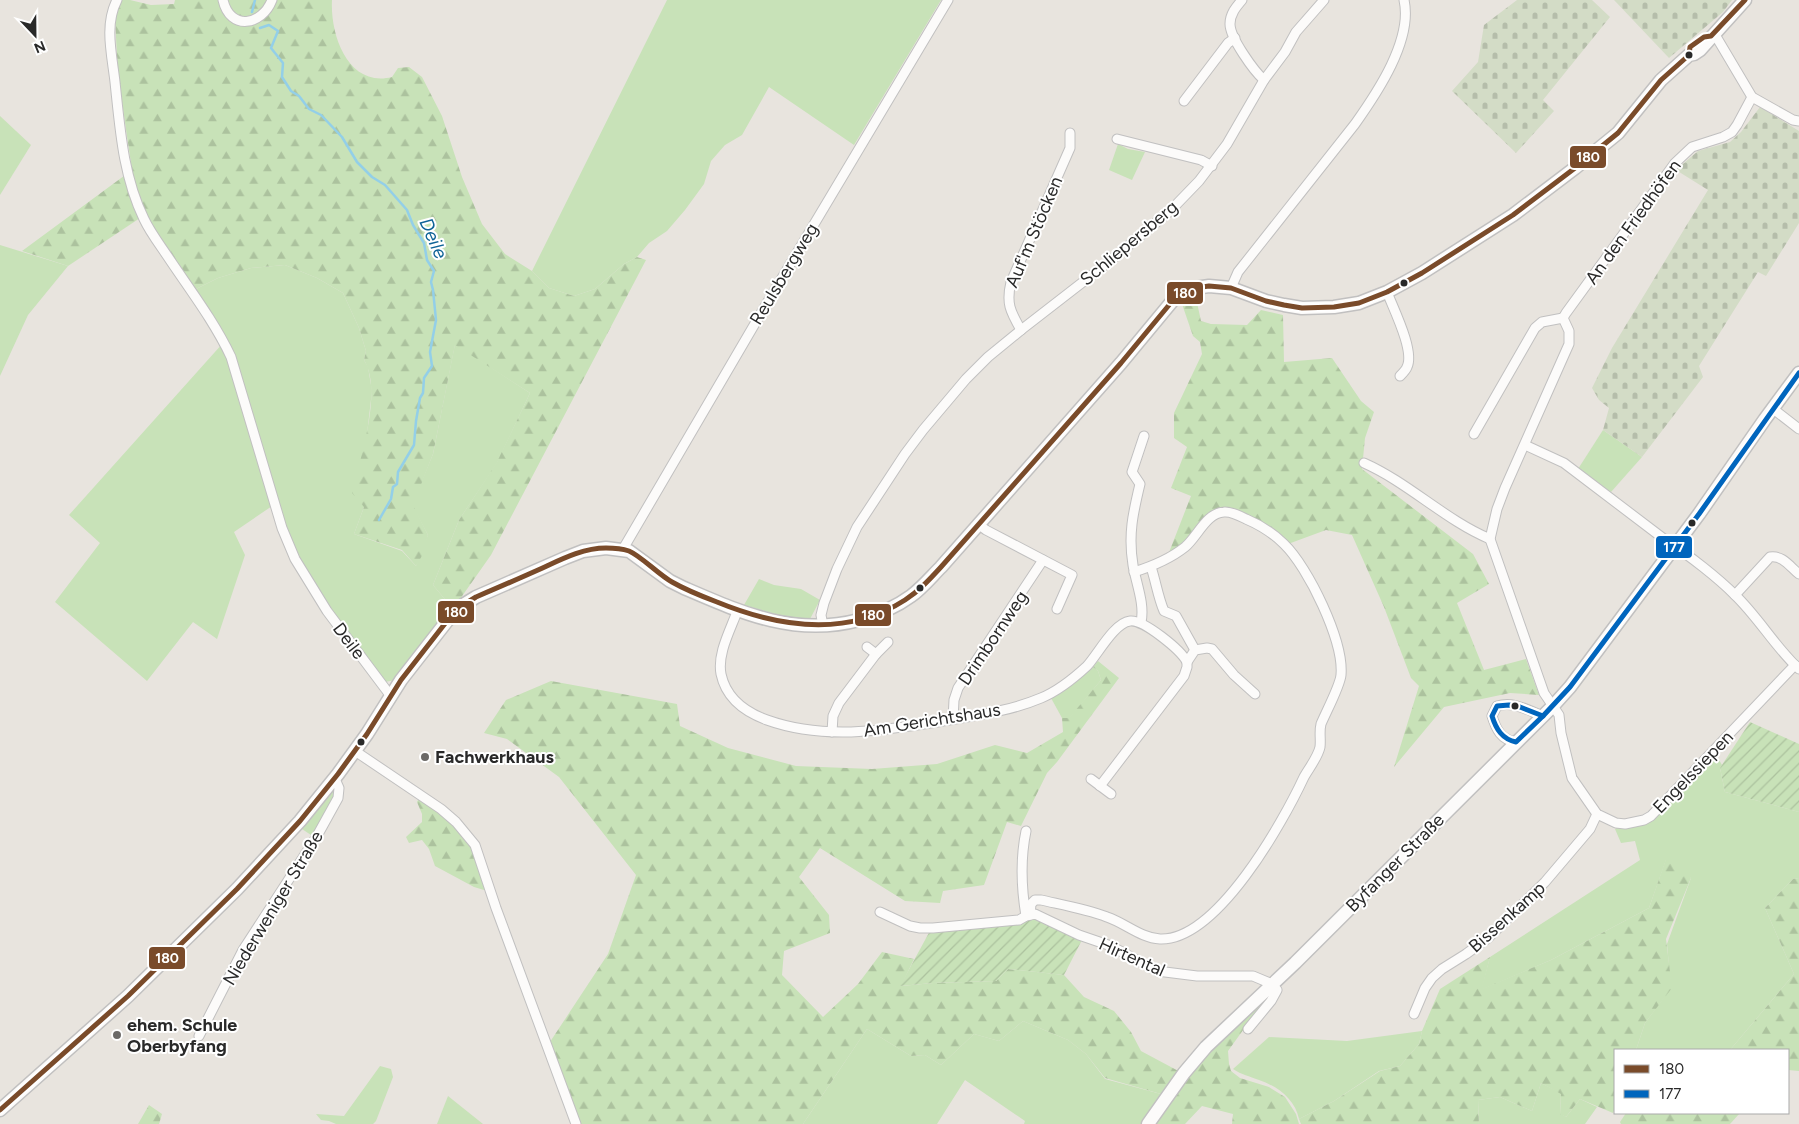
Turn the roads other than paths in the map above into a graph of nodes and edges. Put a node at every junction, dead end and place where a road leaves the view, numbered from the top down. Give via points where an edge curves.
1 (117, 0) edge
2 (224, 0) edge
3 (272, 0) edge
4 (948, 0) edge
5 (1242, 0) edge
6 (1324, 0) edge
7 (1404, 0) edge
8 (1745, 0) edge
9 (1712, 34) junction
10 (1235, 38) junction
11 (1264, 80) junction
12 (1752, 97) junction
13 (1184, 100) dead end
14 (1799, 121) edge
15 (1070, 133) dead end
16 (1117, 139) dead end
17 (1212, 166) junction
18 (1231, 288) junction
19 (1387, 292) junction
20 (1563, 318) junction
21 (1021, 330) junction
22 (1799, 373) edge
23 (1400, 376) dead end
24 (1772, 408) junction
25 (1799, 429) edge
26 (1474, 434) dead end
27 (1144, 436) dead end
28 (1525, 445) junction
29 (1364, 463) dead end
30 (978, 524) junction
31 (1490, 539) junction
32 (1675, 547) junction
33 (623, 549) junction
34 (1043, 560) junction
35 (1151, 567) junction
36 (1134, 572) junction
37 (1799, 574) edge
38 (1735, 595) junction
39 (738, 609) junction
40 (1057, 609) dead end
41 (1141, 622) junction
42 (822, 626) junction
43 (888, 642) dead end
44 (867, 647) dead end
45 (1195, 650) junction
46 (876, 654) junction
47 (1186, 662) junction
48 (1797, 667) edge
49 (1255, 694) dead end
50 (390, 696) junction
51 (1552, 707) junction
52 (1543, 716) junction
53 (953, 720) junction
54 (832, 732) junction
55 (1516, 742) junction
56 (355, 751) junction
57 (335, 779) junction
58 (1091, 779) dead end
59 (1100, 786) junction
60 (1110, 794) dead end
61 (1597, 814) junction
62 (1026, 831) dead end
63 (880, 912) dead end
64 (1028, 915) junction
65 (1272, 984) junction
66 (1414, 1014) dead end
67 (1248, 1029) dead end
68 (199, 1036) dead end
69 (0, 1110) edge
70 (576, 1124) edge
71 (1148, 1124) edge

1 - 50 street, Deile via 111,14 110,32 124,153 134,196 149,228 218,331 231,357 282,528 298,566
2 - 3 street via 229,15 244,21 262,15
4 - 33 street, Reulsbergweg
5 - 10 street via 1231,15 1230,25
6 - 11 street, Schliepersberg via 1296,32
7 - 18 street via 1403,34 1372,100 1238,272
8 - 9 street
9 - 12 street
9 - 19 street via 1690,48 1690,55 1661,80 1618,133 1575,168 1507,218
10 - 11 street
10 - 13 street
11 - 17 street, Schliepersberg via 1241,123
12 - 14 street
12 - 20 street, An den Friedhöfen via 1732,132 1692,147 1675,163
15 - 21 street, Auf'm Stöcken via 1070,148 1011,282 1009,307
16 - 17 street via 1201,160
17 - 21 street, Schliepersberg via 1170,210
18 - 19 street via 1266,301 1309,308 1360,303
18 - 30 street via 1199,287 1174,299
19 - 23 street via 1409,354 1408,366
20 - 26 street via 1542,322 1535,328
20 - 28 street via 1569,331 1568,344
21 - 42 street, Schliepersberg via 966,379 905,454 857,527 822,609
22 - 24 street, Byfanger Straße
24 - 25 street
24 - 32 street, Byfanger Straße
27 - 36 street via 1132,472 1140,484 1131,524
28 - 31 street via 1497,509
28 - 32 street via 1564,463
29 - 31 street
30 - 34 street
30 - 42 street via 941,567 910,596 877,614
31 - 51 street via 1544,694
32 - 38 street
32 - 51 street, Byfanger Straße
33 - 39 street via 675,584
33 - 50 street, Niederweniger Straße via 594,549 565,558 470,601 446,621
34 - 40 street via 1072,575
34 - 53 street, Drimbornweg via 958,688
35 - 36 street
35 - 45 street via 1164,611 1176,616
35 - 64 street via 1184,548 1210,519 1225,512 1260,526 1285,544 1320,599 1340,658 1341,676 1321,724 1320,748 1264,848 1236,887 1198,925 1161,939 1104,916 1041,900 1031,904
36 - 41 street via 1143,614
37 - 38 street via 1782,559 1770,557
38 - 48 street
39 - 42 street via 783,624
39 - 54 street, Am Gerichtshaus via 720,665 730,696 741,707 786,727
41 - 47 street via 1179,651
41 - 53 street, Am Gerichtshaus via 1124,622 1086,667 1053,693 1003,710
43 - 46 street
44 - 46 street
45 - 47 street
45 - 49 street via 1212,649
46 - 54 street via 836,707
47 - 59 street via 1184,676
48 - 61 street, Engelssiepen via 1651,816 1625,824
50 - 56 street, Niederweniger Straße
51 - 52 street, Byfanger Straße
51 - 61 street via 1559,715 1572,778
52 - 55 street, Byfanger Straße
52 - 55 street via 1518,705 1497,706 1492,716 1499,733
53 - 54 street, Am Gerichtshaus via 869,732
55 - 65 street, Byfanger Straße
56 - 57 street, Niederweniger Straße
56 - 70 street via 441,809 475,845
57 - 68 street, Niederweniger Straße via 339,788 338,798 243,950
57 - 69 street, Niederweniger Straße via 211,915 128,996
58 - 59 street
59 - 60 street
61 - 66 street, Bissenkamp via 1590,829 1545,882 1488,938 1432,978
62 - 64 street via 1021,886
63 - 64 street via 920,928 1019,920
64 - 65 street, Hirtental via 1036,914 1111,946 1157,971 1197,976 1253,976
65 - 67 street via 1277,990
65 - 71 street, Byfanger Straße via 1194,1059

